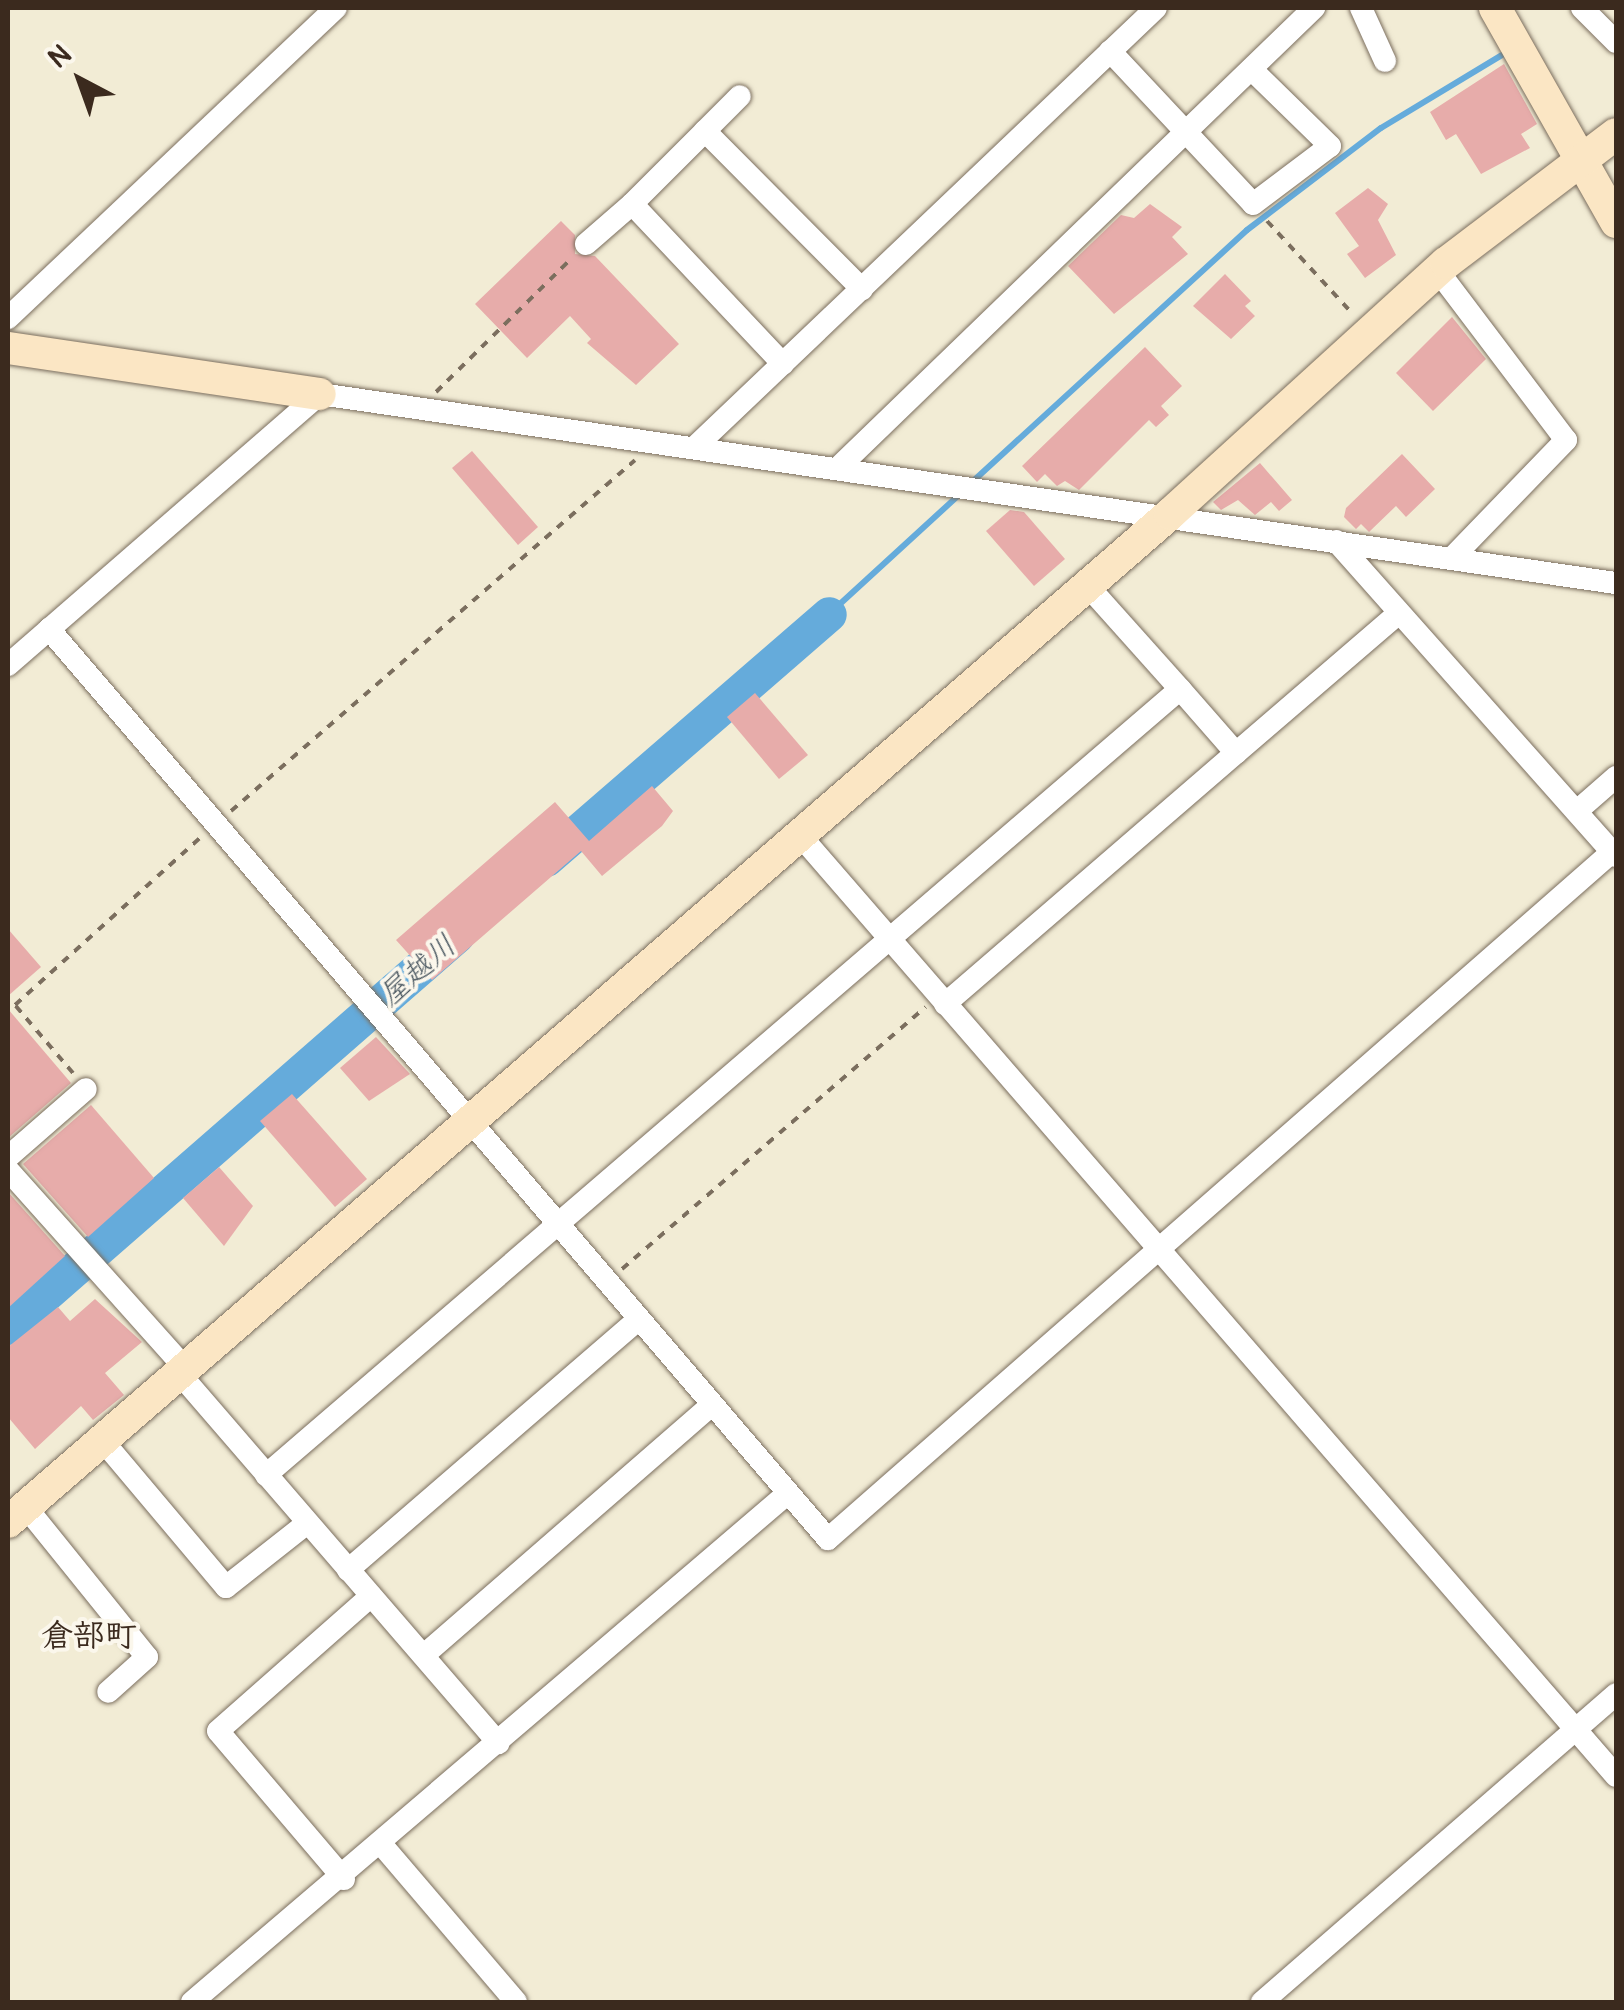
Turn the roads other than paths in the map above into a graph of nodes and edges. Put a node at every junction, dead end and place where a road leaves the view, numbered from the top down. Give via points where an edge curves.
1 (336, 8) edge
2 (1156, 8) edge
3 (1314, 8) edge
4 (1361, 8) edge
5 (1495, 8) edge
6 (1582, 8) edge
7 (1616, 42) edge
8 (1110, 51) junction
9 (1385, 62) dead end
10 (1251, 69) junction
11 (740, 96) dead end
12 (705, 131) junction
13 (1185, 133) junction
14 (1616, 134) edge
15 (1586, 160) junction
16 (632, 204) junction
17 (1616, 222) edge
18 (586, 244) road end
19 (1438, 271) junction
20 (862, 290) junction
21 (8, 318) edge
22 (8, 348) edge
23 (783, 364) junction
24 (320, 394) junction
25 (696, 446) junction
26 (839, 467) junction
27 (1170, 514) junction
28 (1336, 541) junction
29 (1452, 558) junction
30 (1616, 583) edge
31 (1087, 585) junction
32 (1399, 613) junction
33 (48, 629) junction
34 (8, 665) edge
35 (1180, 689) junction
36 (1236, 753) junction
37 (1616, 777) edge
38 (1577, 811) junction
39 (798, 834) junction
40 (1614, 854) edge
41 (888, 938) junction
42 (942, 1000) junction
43 (86, 1088) road end
44 (470, 1120) junction
45 (8, 1157) edge
46 (8, 1170) edge
47 (560, 1225) junction
48 (1161, 1252) junction
49 (639, 1319) junction
50 (182, 1370) junction
51 (712, 1405) junction
52 (103, 1441) junction
53 (266, 1475) junction
54 (787, 1494) junction
55 (16, 1514) edge
56 (306, 1524) junction
57 (348, 1570) junction
58 (372, 1596) junction
59 (424, 1654) junction
60 (108, 1692) dead end
61 (1616, 1694) edge
62 (1576, 1730) junction
63 (498, 1743) junction
64 (1616, 1776) edge
65 (382, 1845) junction
66 (344, 1879) junction
67 (192, 2002) edge
68 (516, 2002) edge
69 (1262, 2002) edge

1 - 21 street
2 - 8 street
3 - 10 street
4 - 9 street
5 - 15 street
6 - 7 street
8 - 13 street
8 - 20 street
10 - 13 street
10 - 13 street via 1330,146 1253,204
11 - 12 street
12 - 16 street
12 - 20 street
13 - 26 street
14 - 15 street
15 - 17 street
15 - 19 street
16 - 18 street
16 - 23 street
19 - 27 street
19 - 29 street via 1566,440
20 - 23 street
22 - 24 street
23 - 25 street
24 - 25 street
24 - 33 street
25 - 26 street
26 - 27 street
27 - 28 street
27 - 31 street
28 - 29 street
28 - 32 street
29 - 30 street
31 - 35 street
31 - 39 street
32 - 36 street
32 - 38 street
33 - 34 street
33 - 44 street
35 - 36 street
35 - 41 street
36 - 42 street
37 - 38 street
38 - 40 street
39 - 41 street
39 - 44 street
40 - 48 street
41 - 42 street
41 - 47 street
42 - 48 street
43 - 45 street
44 - 47 street
44 - 50 street
46 - 50 street
47 - 49 street
47 - 53 street
48 - 54 street via 828,1540
48 - 62 street
49 - 51 street
49 - 57 street
50 - 52 street
50 - 53 street
51 - 54 street
51 - 59 street
52 - 55 street
52 - 56 street via 226,1588
53 - 56 street
54 - 63 street
55 - 60 street via 147,1657
56 - 57 street
57 - 58 street
58 - 59 street
58 - 66 street via 218,1732
59 - 63 street
61 - 62 street
62 - 64 street
62 - 69 street
63 - 65 street
65 - 66 street
65 - 68 street
66 - 67 street

